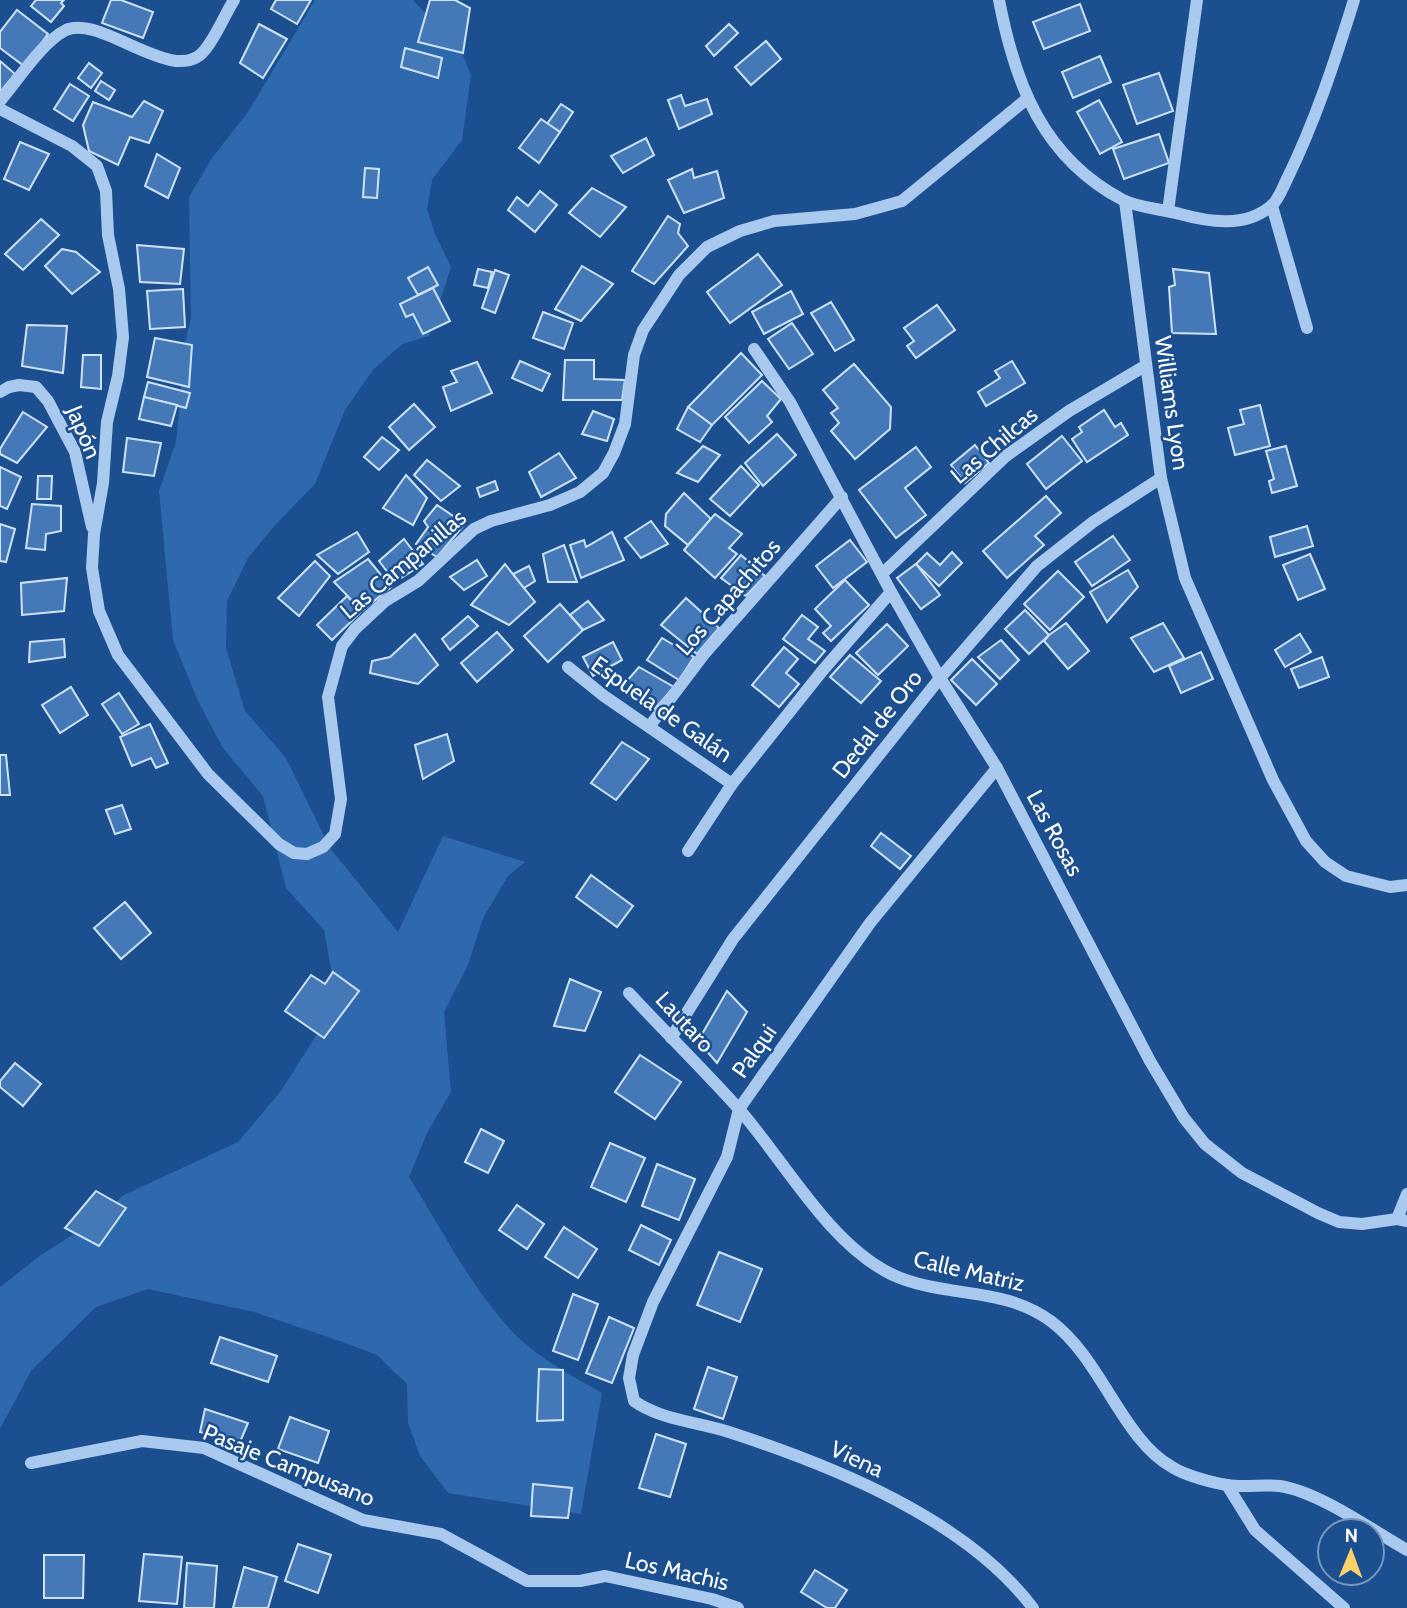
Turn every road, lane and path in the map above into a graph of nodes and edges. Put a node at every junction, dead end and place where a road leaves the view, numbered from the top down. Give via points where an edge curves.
1 (234, 0) edge
2 (999, 0) edge
3 (1198, 0) edge
4 (1354, 0) edge
5 (1028, 99) junction
6 (0, 101) edge
7 (0, 109) edge
8 (1125, 201) junction
9 (1272, 206) junction
10 (1168, 211) junction
11 (1307, 328) dead end
12 (754, 349) dead end
13 (1145, 366) junction
14 (0, 392) edge
15 (1161, 478) junction
16 (842, 497) junction
17 (94, 534) junction
18 (882, 574) junction
19 (891, 592) junction
20 (568, 667) dead end
21 (940, 678) junction
22 (649, 727) junction
23 (997, 768) junction
24 (732, 784) junction
25 (688, 851) dead end
26 (1407, 885) edge
27 (629, 993) dead end
28 (671, 1038) junction
29 (739, 1109) junction
30 (1407, 1194) edge
31 (1402, 1220) edge
32 (634, 1401) joint
33 (31, 1463) dead end
34 (1227, 1485) junction
35 (1407, 1550) edge
36 (605, 1576) joint
37 (738, 1608) edge
38 (1033, 1608) edge
39 (1344, 1608) edge

1 - 6 street via 202,54 182,62 91,29 69,29 53,38
2 - 5 street via 1008,47
3 - 10 street
4 - 9 street via 1327,85
5 - 8 street via 1050,137 1075,167
5 - 17 street, Las Campanillas via 902,201 855,214 774,221 740,230 707,247 679,275 643,330 634,355 625,424 603,473 580,492 474,529 418,580 385,601 342,646 328,697 341,799 334,834 323,848 294,853 258,825 208,774 118,655 99,611 92,568
7 - 17 street, Las Campanillas via 72,146 97,166 106,191 123,337
8 - 10 street
8 - 13 street, Williams Lyon
9 - 10 street via 1250,218 1225,223
9 - 11 street
12 - 16 street, Las Rosas via 790,402
13 - 15 street, Williams Lyon
13 - 18 street, Las Chilcas via 1069,411 1006,456
14 - 17 street, Japón via 19,385 36,387 48,401 75,453
15 - 21 street, Dedal de Oro via 1037,566
15 - 26 street, Williams Lyon via 1185,578 1273,780 1306,841 1346,876 1390,887
16 - 18 street, Las Rosas
16 - 22 street, Los Capachitos via 705,653
18 - 19 street, Las Rosas
19 - 21 street, Las Rosas
19 - 24 street
20 - 22 street, Espuela de Galán
21 - 23 street, Las Rosas
21 - 28 street, Dedal de Oro via 733,939
22 - 24 street, Espuela de Galán
23 - 29 street, Palqui via 870,923
23 - 31 street, Las Rosas via 1150,1061 1205,1144 1242,1173 1339,1222
24 - 25 street
27 - 28 street, Lautaro
28 - 29 street, Lautaro
29 - 32 street, Palqui via 727,1157 653,1302 633,1355 629,1378
29 - 34 street, Calle Matriz via 839,1235 865,1256 905,1278 1028,1306 1077,1347 1152,1455 1175,1469
30 - 31 street
32 - 38 street, Viena via 646,1409 811,1462 902,1503 969,1545
33 - 36 street, Pasaje Campusano via 142,1441 204,1448 363,1520 441,1534 527,1581
34 - 35 street via 1280,1486 1312,1496
34 - 39 street via 1255,1530
36 - 37 street, Los Machis

